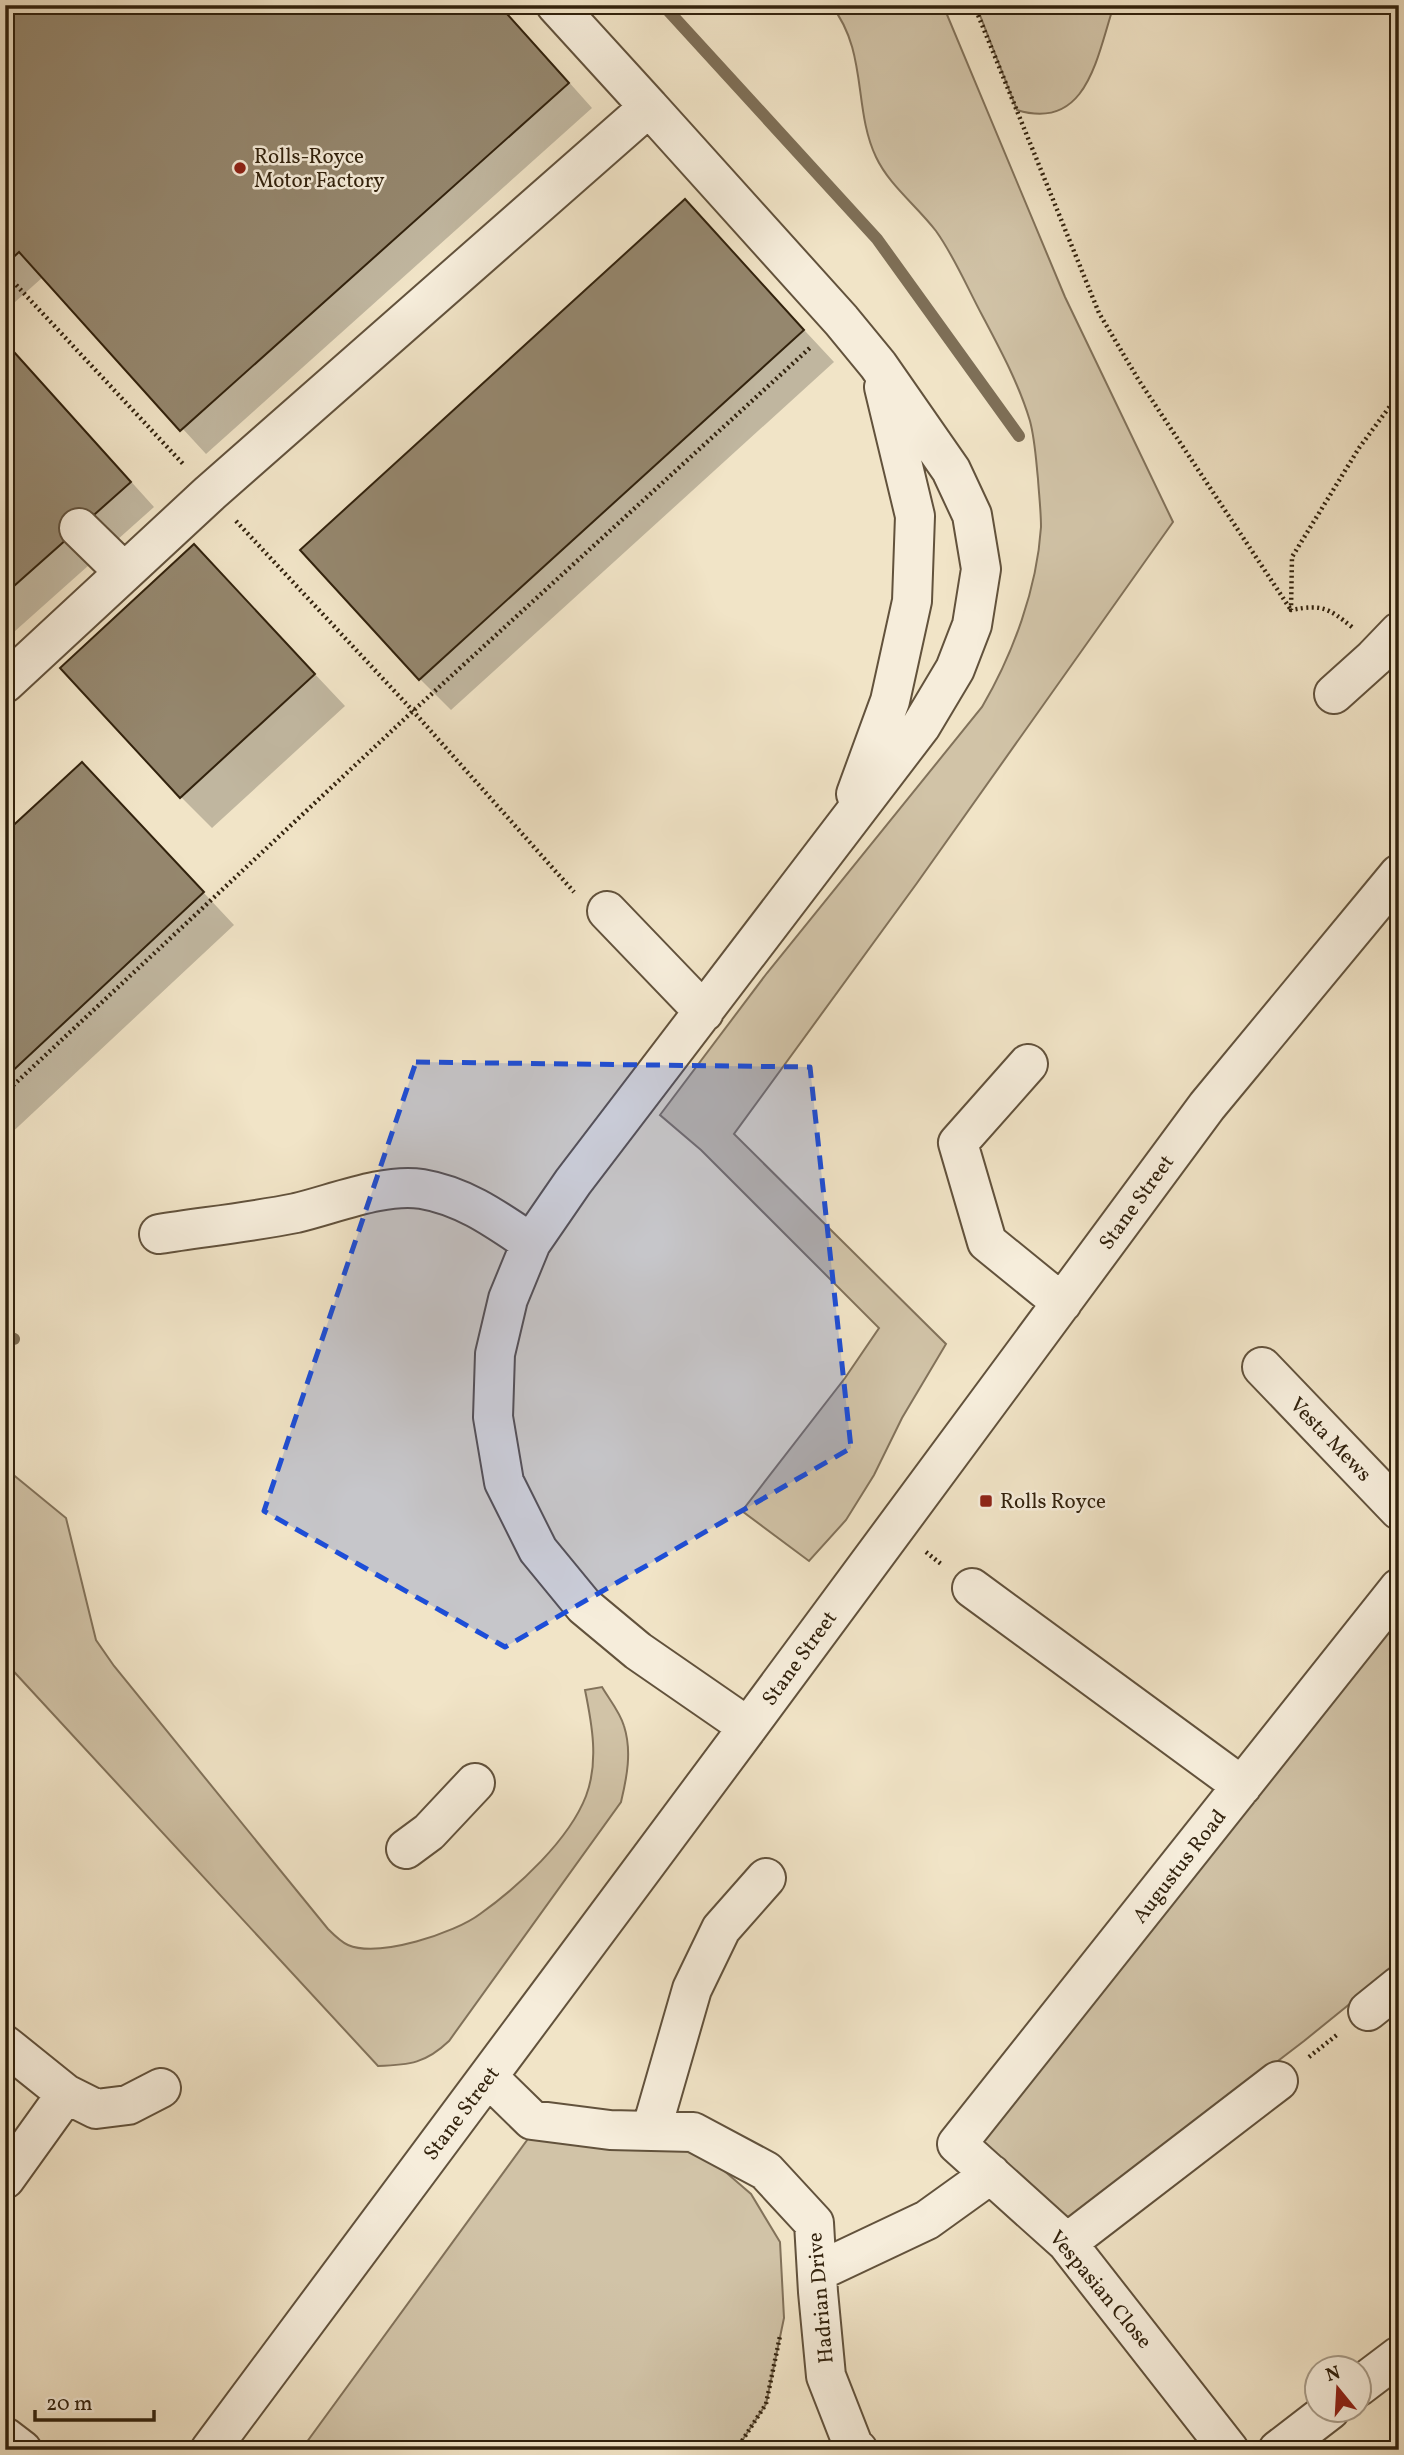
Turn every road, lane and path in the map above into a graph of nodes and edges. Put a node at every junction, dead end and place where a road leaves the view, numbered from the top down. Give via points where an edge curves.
1 (556, 5) edge
2 (974, 5) edge
3 (649, 107) junction
4 (5, 273) edge
5 (841, 320) junction
6 (878, 365) junction
7 (1399, 394) edge
8 (210, 494) junction
9 (79, 528) dead end
10 (124, 572) junction
11 (1291, 610) junction
12 (1387, 645) edge
13 (5, 683) edge
14 (1334, 694) dead end
15 (412, 711) junction
16 (842, 832) junction
17 (1399, 874) edge
18 (594, 905) joint
19 (704, 1012) junction
20 (1028, 1064) dead end
21 (5, 1093) edge
22 (159, 1234) dead end
23 (531, 1243) junction
24 (1062, 1303) junction
25 (1262, 1367) dead end
26 (1399, 1510) edge
27 (895, 1528) junction
28 (972, 1588) joint
29 (1399, 1588) edge
30 (748, 1727) junction
31 (475, 1783) dead end
32 (1242, 1786) junction
33 (406, 1849) dead end
34 (765, 1878) dead end
35 (1399, 1986) edge
36 (1368, 2011) joint
37 (5, 2045) edge
38 (488, 2077) junction
39 (1278, 2081) joint
40 (161, 2088) dead end
41 (66, 2094) junction
42 (651, 2131) junction
43 (957, 2144) joint
44 (992, 2174) junction
45 (5, 2179) edge
46 (1067, 2243) junction
47 (817, 2272) junction
48 (781, 2330) dead end
49 (1399, 2356) edge
50 (1372, 2377) edge
51 (1312, 2424) edge
52 (5, 2437) edge
53 (22, 2450) edge
54 (210, 2450) edge
55 (736, 2450) edge
56 (858, 2450) edge
57 (1229, 2450) edge
58 (1278, 2450) edge

1 - 3 street
2 - 11 path via 1099,313
3 - 5 street
3 - 8 street
4 - 8 path
5 - 6 street
5 - 15 path
6 - 16 street via 915,516 912,601 890,701
6 - 16 street via 951,470 972,515 981,569 972,625 955,669 921,726
7 - 11 path via 1359,448 1292,557
8 - 10 street
8 - 15 path
9 - 10 street
10 - 13 street
11 - 12 path via 1329,609 1360,633
12 - 14 street
15 - 18 path
15 - 21 path
16 - 19 street
17 - 24 street, Stane Street via 1207,1106
18 - 19 street
19 - 23 street
20 - 24 street via 958,1143 987,1242
22 - 23 street via 295,1213 397,1188 419,1188 481,1209
23 - 30 street via 508,1299 495,1354 493,1417 504,1482 538,1550 584,1606
24 - 27 street, Stane Street
25 - 26 street, Vesta Mews
27 - 28 path
27 - 30 street, Stane Street
28 - 32 street
29 - 32 street, Augustus Road
30 - 38 street, Stane Street
31 - 33 street via 429,1832
32 - 43 street, Augustus Road
34 - 42 street via 721,1929 692,1989
35 - 36 street
36 - 39 path
37 - 41 street
38 - 42 street, Hadrian Drive via 532,2120
38 - 54 street, Stane Street
39 - 46 street
40 - 41 street via 128,2105 96,2109
41 - 45 street
42 - 47 street, Hadrian Drive via 693,2132 766,2171 814,2223
43 - 44 street, Vespasian Close
44 - 46 street, Vespasian Close
44 - 47 street via 927,2220
46 - 57 street, Vespasian Close
47 - 56 street, Hadrian Drive via 826,2376
48 - 55 path via 766,2403
49 - 50 street
51 - 58 street
52 - 53 street

